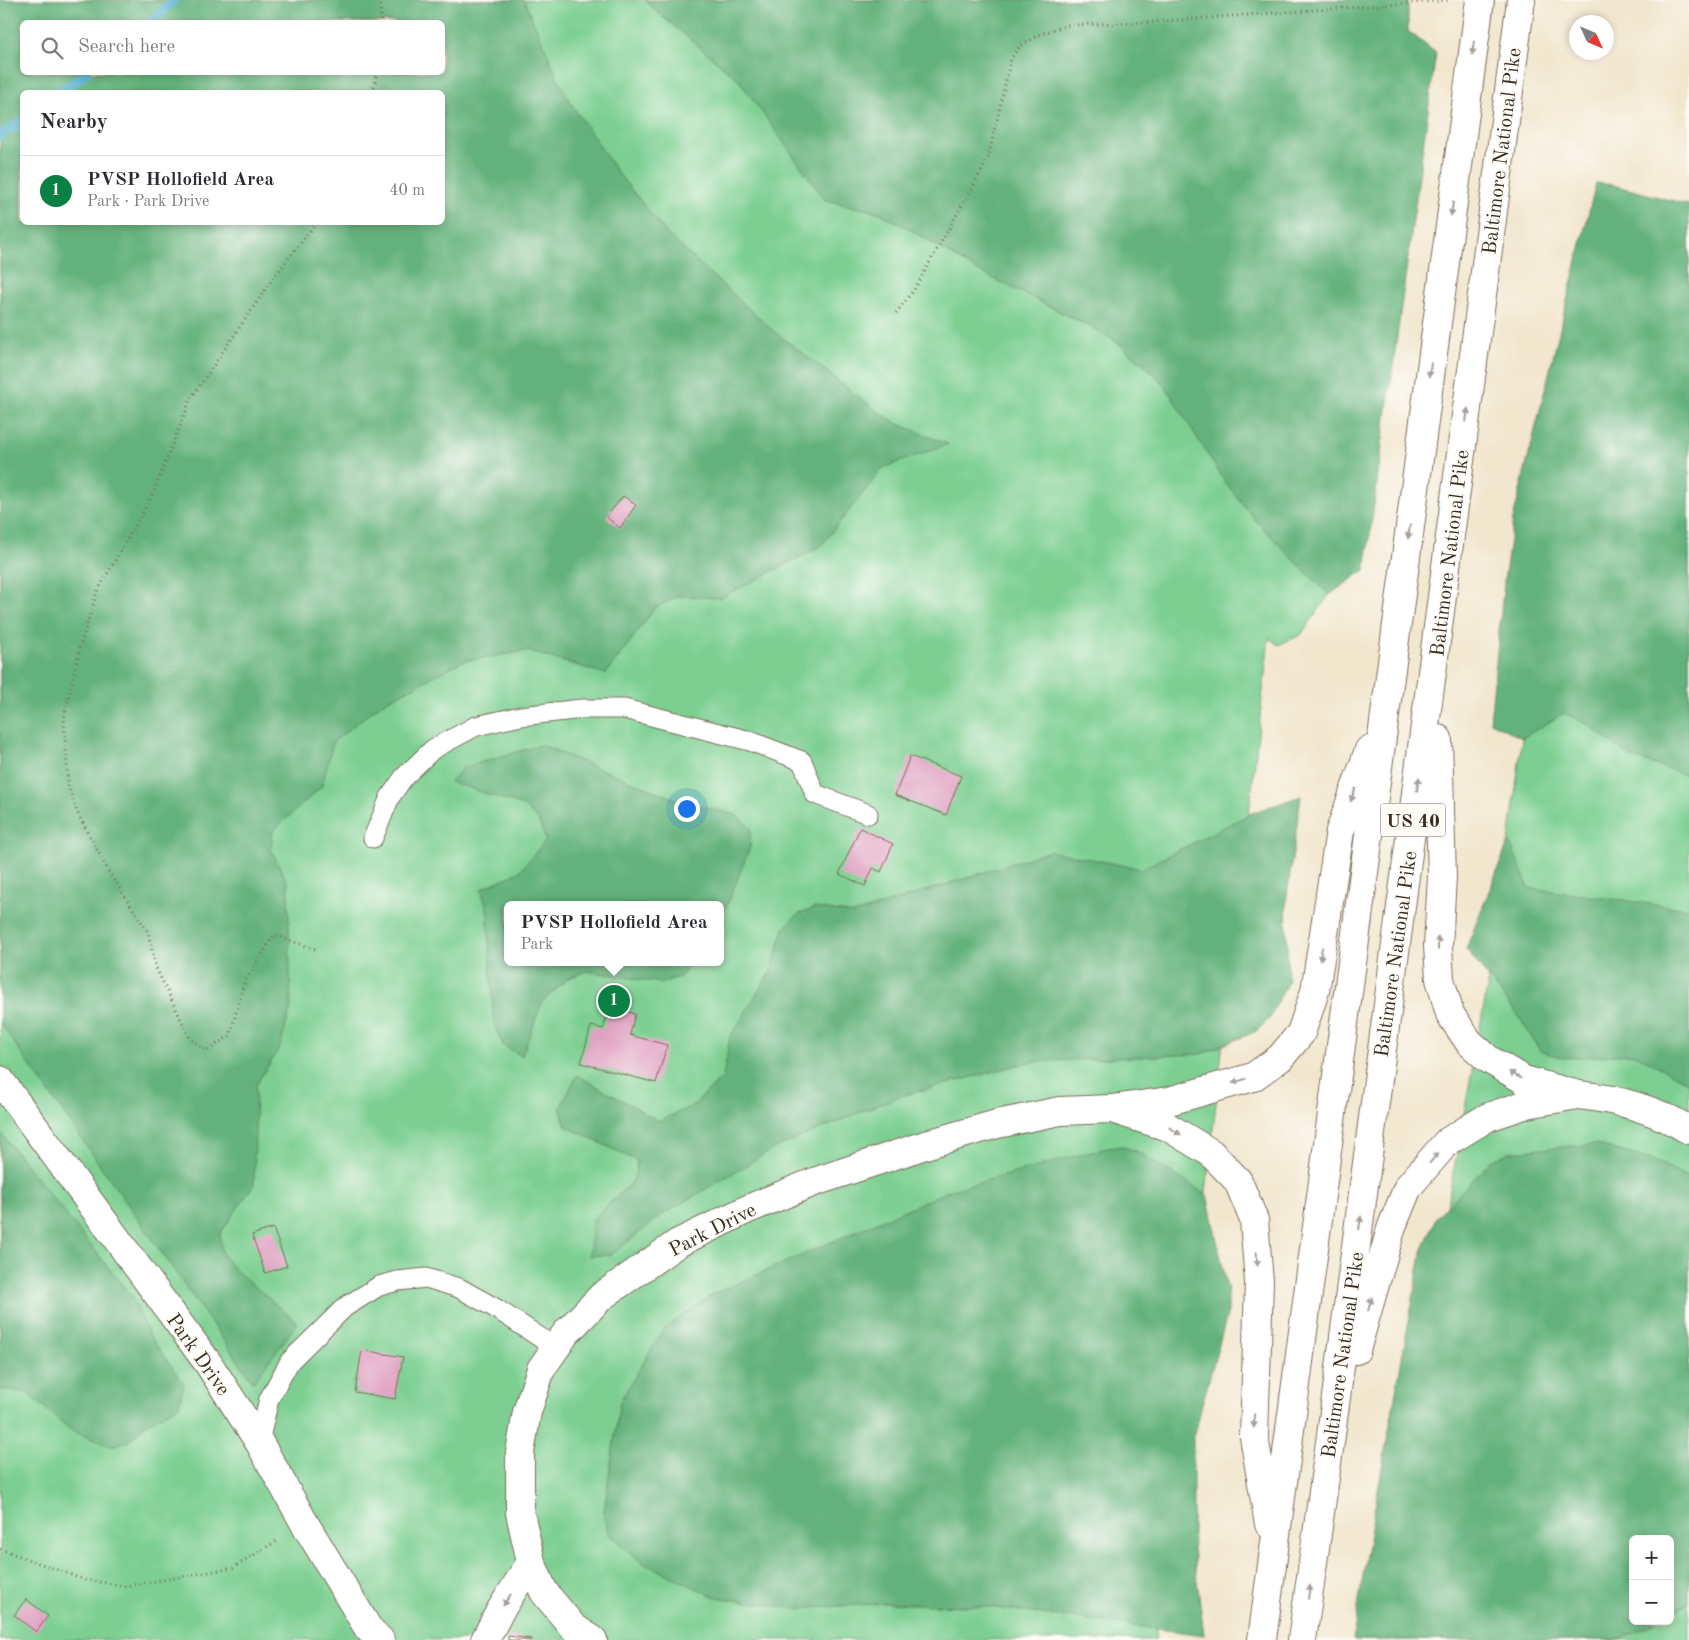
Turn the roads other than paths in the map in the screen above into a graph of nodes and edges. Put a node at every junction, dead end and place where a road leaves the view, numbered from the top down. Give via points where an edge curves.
1 (1480, 0) edge
2 (1521, 0) edge
3 (1435, 656) junction
4 (1387, 700) junction
5 (868, 814) dead end
6 (373, 838) dead end
7 (0, 1080) edge
8 (1578, 1095) junction
9 (1112, 1109) junction
10 (1689, 1130) edge
11 (556, 1348) junction
12 (1332, 1435) junction
13 (259, 1442) junction
14 (1274, 1550) junction
15 (531, 1562) junction
16 (576, 1636) edge
17 (380, 1640) edge
18 (485, 1640) edge
19 (1262, 1640) edge
20 (1302, 1640) edge

1 -> 4 main road, Baltimore National Pike / US 40
3 -> 2 main road, Baltimore National Pike / US 40
8 -> 3 main road via 1524,1080 1488,1059 1469,1042 1450,1014 1440,979 1438,946 1442,877
12 -> 3 main road, Baltimore National Pike / US 40
4 -> 9 main road via 1340,831 1315,991 1301,1033 1280,1058 1253,1077 1169,1101
4 - 14 main road, Baltimore National Pike / US 40
5 - 6 lane via 814,794 802,761 759,745 624,709 582,709 522,716 476,726 433,749 404,777 390,797
7 - 13 main road, Park Drive via 208,1363
8 - 10 main road via 1608,1098 1644,1108
12 -> 8 main road via 1392,1226 1408,1187 1447,1142 1488,1118 1527,1104
9 - 11 main road, Park Drive via 1060,1111 997,1124 814,1182 748,1209 678,1243 602,1296
9 -> 14 main road via 1168,1127 1211,1153 1238,1181 1254,1220 1259,1282 1254,1437
11 - 13 lane via 459,1288 426,1278 379,1286 345,1307 290,1361 269,1399
11 - 15 main road, Park Drive via 541,1369 527,1412 520,1453 520,1513
20 -> 12 main road, Baltimore National Pike / US 40
13 - 17 main road, Park Drive via 304,1524 368,1628
14 - 19 main road, Baltimore National Pike / US 40
15 - 16 main road, Park Drive via 544,1592
15 -> 18 main road

